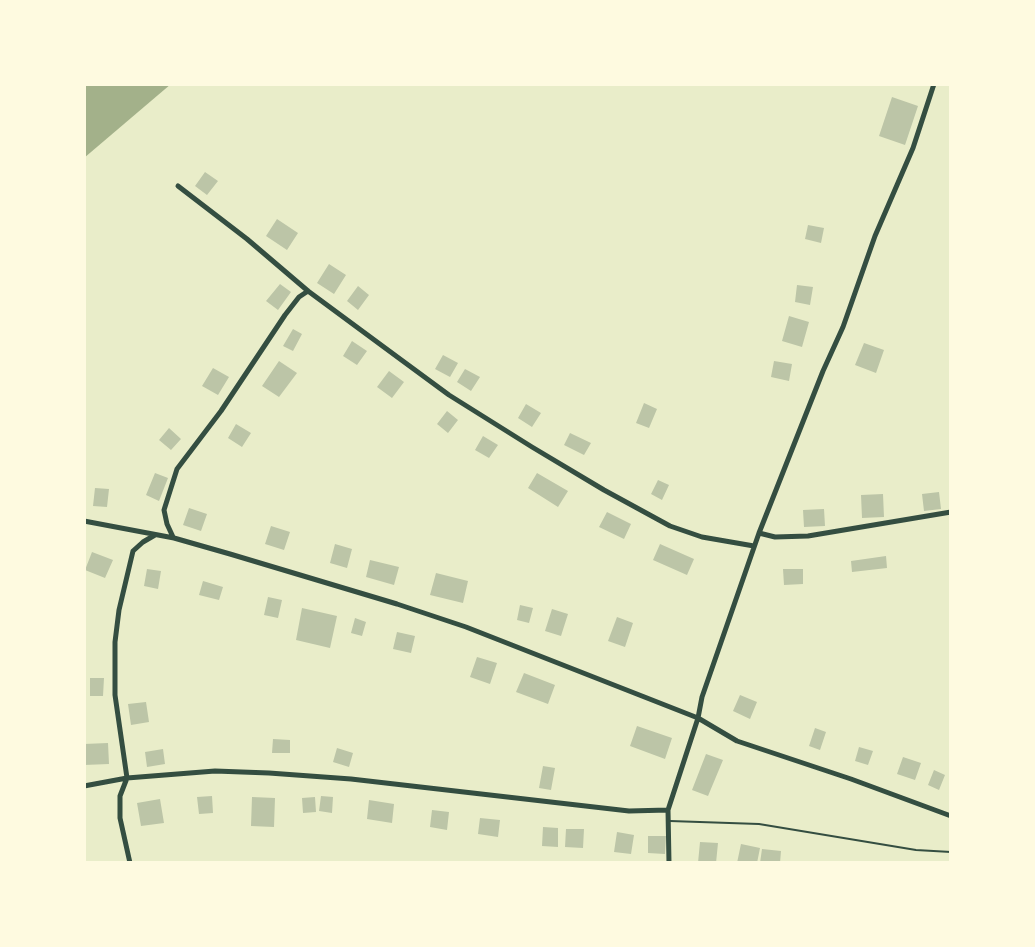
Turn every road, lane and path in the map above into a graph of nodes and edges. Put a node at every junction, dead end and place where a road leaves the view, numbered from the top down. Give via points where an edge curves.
1 (934, 84) edge
2 (178, 186) dead end
3 (308, 291) junction
4 (951, 512) edge
5 (84, 521) edge
6 (759, 533) junction
7 (155, 534) junction
8 (174, 538) junction
9 (754, 546) junction
10 (698, 718) junction
11 (127, 778) junction
12 (84, 786) edge
13 (668, 810) junction
14 (951, 816) edge
15 (669, 821) junction
16 (951, 852) edge
17 (130, 863) edge
18 (669, 863) edge

1 - 6 street
2 - 3 street
3 - 8 street via 285,315 177,469 164,510
3 - 9 street via 449,395 604,490 685,533
4 - 6 street via 808,536
5 - 7 street
6 - 9 street
7 - 8 street
7 - 11 street via 133,551 117,626 115,695
8 - 10 street via 466,627
9 - 10 street
10 - 13 street
10 - 14 street via 737,741
11 - 12 street
11 - 13 street via 269,773 629,811
11 - 17 street via 120,818
13 - 15 street
15 - 16 lane via 759,824
15 - 18 street

